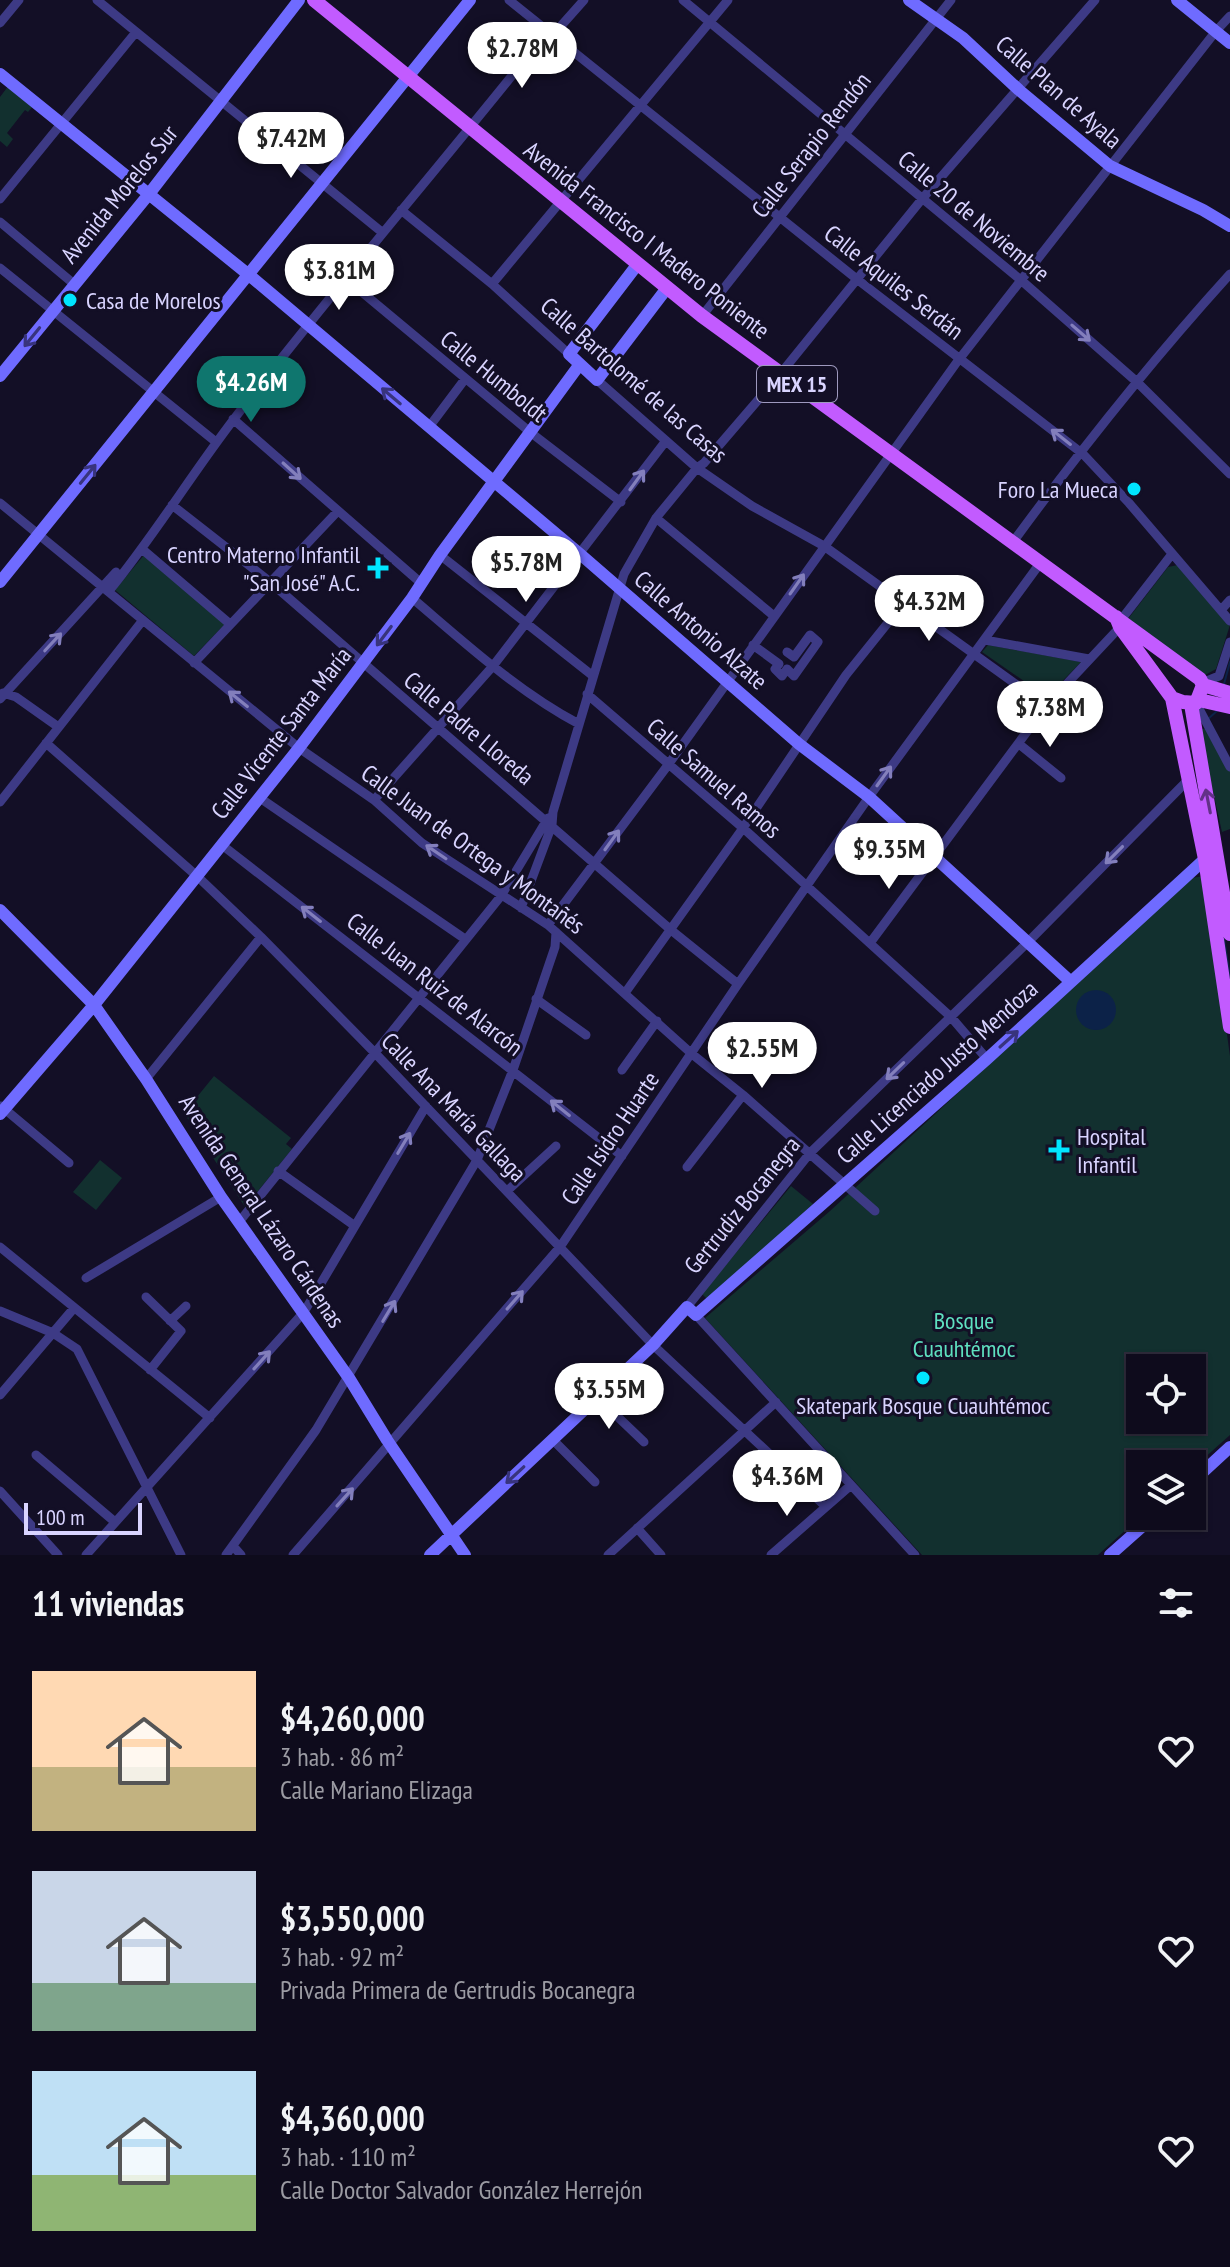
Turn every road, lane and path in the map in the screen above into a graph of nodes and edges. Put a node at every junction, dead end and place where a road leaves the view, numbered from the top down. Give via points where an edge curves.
1 (19, 0) edge
2 (97, 0) edge
3 (299, 0) edge
4 (314, 0) edge
5 (470, 0) edge
6 (509, 0) edge
7 (584, 0) edge
8 (683, 0) edge
9 (728, 0) edge
10 (909, 0) edge
11 (951, 0) edge
12 (1095, 0) edge
13 (1177, 0) edge
14 (1230, 16) edge
15 (936, 19) junction
16 (710, 22) junction
17 (0, 23) edge
18 (1216, 31) junction
19 (136, 32) junction
20 (550, 34) junction
21 (1230, 43) edge
22 (0, 74) edge
23 (408, 76) junction
24 (1019, 90) junction
25 (221, 101) junction
26 (640, 108) junction
27 (61, 123) junction
28 (470, 128) junction
29 (845, 133) junction
30 (1110, 166) junction
31 (322, 183) junction
32 (149, 194) junction
33 (0, 199) edge
34 (922, 199) junction
35 (560, 203) junction
36 (401, 210) junction
37 (779, 218) junction
38 (0, 222) edge
39 (1230, 226) edge
40 (383, 233) junction
41 (637, 265) junction
42 (0, 268) edge
43 (1230, 274) edge
44 (249, 275) junction
45 (345, 278) junction
46 (858, 280) junction
47 (1022, 281) junction
48 (74, 284) junction
49 (492, 284) junction
50 (667, 288) junction
51 (53, 310) junction
52 (702, 316) junction
53 (307, 325) junction
54 (569, 354) junction
55 (960, 358) junction
56 (580, 364) junction
57 (781, 373) junction
58 (0, 376) edge
59 (465, 379) junction
60 (597, 380) junction
61 (1137, 382) junction
62 (154, 392) junction
63 (233, 419) junction
64 (429, 427) junction
65 (530, 432) junction
66 (216, 442) junction
67 (665, 442) junction
68 (891, 452) junction
69 (1081, 452) junction
70 (697, 468) junction
71 (1230, 474) edge
72 (494, 481) junction
73 (621, 502) junction
74 (0, 503) edge
75 (172, 505) junction
76 (337, 512) junction
77 (656, 518) junction
78 (39, 535) junction
79 (1013, 542) junction
80 (824, 546) junction
81 (142, 549) junction
82 (580, 554) junction
83 (1172, 554) junction
84 (440, 555) junction
85 (1041, 562) junction
86 (269, 581) junction
87 (0, 582) edge
88 (421, 583) junction
89 (620, 588) junction
90 (106, 589) junction
91 (412, 598) junction
92 (1230, 600) edge
93 (903, 604) junction
94 (1221, 610) junction
95 (774, 616) junction
96 (143, 620) junction
97 (1119, 621) junction
98 (1230, 621) edge
99 (230, 624) junction
100 (525, 624) junction
101 (985, 640) junction
102 (1230, 642) edge
103 (753, 645) junction
104 (787, 652) dead end
105 (974, 655) junction
106 (1089, 659) junction
107 (194, 663) junction
108 (363, 663) junction
109 (493, 666) junction
110 (593, 676) junction
111 (726, 682) junction
112 (1230, 693) edge
113 (587, 694) junction
114 (2, 695) edge
115 (1198, 695) junction
116 (1172, 698) junction
117 (1046, 706) junction
118 (1230, 707) edge
119 (1201, 721) dead end
120 (579, 724) junction
121 (57, 726) junction
122 (437, 729) junction
123 (46, 743) junction
124 (799, 744) junction
125 (1019, 744) junction
126 (299, 748) junction
127 (668, 765) junction
128 (1230, 767) edge
129 (1061, 778) dead end
130 (1230, 778) edge
131 (1189, 779) junction
132 (869, 797) junction
133 (260, 798) junction
134 (374, 800) junction
135 (0, 802) edge
136 (551, 819) junction
137 (743, 828) junction
138 (222, 845) junction
139 (934, 859) junction
140 (1205, 859) junction
141 (595, 864) junction
142 (198, 877) junction
143 (807, 886) junction
144 (501, 896) junction
145 (521, 908) junction
146 (0, 910) edge
147 (552, 929) junction
148 (671, 930) junction
149 (1230, 934) edge
150 (261, 937) junction
151 (465, 939) junction
152 (870, 943) junction
153 (1027, 943) junction
154 (1071, 982) junction
155 (738, 984) junction
156 (625, 993) junction
157 (419, 998) junction
158 (536, 999) junction
159 (94, 1005) junction
160 (951, 1017) junction
161 (657, 1021) junction
162 (1230, 1027) edge
163 (586, 1035) dead end
164 (375, 1053) junction
165 (692, 1054) junction
166 (987, 1059) junction
167 (513, 1070) junction
168 (622, 1070) dead end
169 (146, 1079) junction
170 (743, 1095) junction
171 (426, 1106) junction
172 (1, 1110) edge
173 (556, 1146) dead end
174 (810, 1153) junction
175 (622, 1156) junction
176 (477, 1160) junction
177 (69, 1163) dead end
178 (687, 1167) dead end
179 (278, 1171) junction
180 (845, 1183) junction
181 (507, 1191) junction
182 (221, 1197) junction
183 (875, 1211) dead end
184 (239, 1222) junction
185 (355, 1226) junction
186 (0, 1247) edge
187 (560, 1247) junction
188 (86, 1278) dead end
189 (146, 1297) dead end
190 (186, 1306) dead end
191 (74, 1308) junction
192 (0, 1311) edge
193 (692, 1311) junction
194 (304, 1312) junction
195 (170, 1321) junction
196 (53, 1333) junction
197 (653, 1345) junction
198 (150, 1370) junction
199 (349, 1378) junction
200 (0, 1395) edge
201 (597, 1397) junction
202 (776, 1402) junction
203 (210, 1418) junction
204 (746, 1430) junction
205 (552, 1439) junction
206 (644, 1442) dead end
207 (390, 1445) junction
208 (1230, 1447) edge
209 (36, 1455) dead end
210 (1206, 1469) edge
211 (595, 1482) dead end
212 (851, 1485) junction
213 (146, 1487) junction
214 (0, 1491) edge
215 (825, 1506) junction
216 (115, 1522) junction
217 (637, 1528) junction
218 (1138, 1530) edge
219 (451, 1535) junction
220 (233, 1546) junction
221 (298, 1553) edge
222 (58, 1555) edge
223 (86, 1555) edge
224 (181, 1555) edge
225 (226, 1555) edge
226 (241, 1555) edge
227 (430, 1555) edge
228 (465, 1555) edge
229 (608, 1555) edge
230 (661, 1555) edge
231 (771, 1555) edge
232 (915, 1555) edge
233 (1110, 1555) edge

1 - 17 street
2 - 19 street
3 - 25 street, Avenida Morelos Sur
4 - 23 main road, Avenida Francisco I Madero Poniente / MEX 15
5 - 23 street
6 - 20 street, Calle Aquiles Serdán
7 - 20 street
8 - 16 street, Calle 20 de Noviembre
9 - 16 street
10 - 15 street, Calle Plan de Ayala
11 - 15 street, Calle Serapio Rendón
12 - 24 street
13 - 18 street
14 - 18 street
15 - 24 street, Calle Plan de Ayala
15 - 29 street, Calle Serapio Rendón
16 - 26 street
16 - 29 street, Calle 20 de Noviembre
18 - 21 street
18 - 30 street
19 - 25 street
19 - 27 street
20 - 26 street, Calle Aquiles Serdán
20 - 28 street
22 - 27 street, Calle Antonio Alzate
23 - 28 main road, Avenida Francisco I Madero Poniente / MEX 15
23 - 31 street
24 - 30 street, Calle Plan de Ayala
24 - 34 street
25 - 31 street
25 - 32 street, Avenida Morelos Sur
26 - 35 street
26 - 37 street, Calle Aquiles Serdán
27 - 32 street, Calle Antonio Alzate
27 - 33 street
28 - 35 main road, Avenida Francisco I Madero Poniente / MEX 15
28 - 36 street
29 - 34 street, Calle 20 de Noviembre
29 - 37 street, Calle Serapio Rendón
30 - 39 street, Calle Plan de Ayala
30 - 47 street
31 - 40 street
31 - 44 street
32 - 44 street, Calle Antonio Alzate
32 - 48 street, Avenida Morelos Sur
34 - 46 street
34 - 47 street, Calle 20 de Noviembre
35 - 41 main road, Avenida Francisco I Madero Poniente / MEX 15
35 - 49 street
36 - 40 street
36 - 49 street, Calle Bartolomé de las Casas
37 - 46 street, Calle Aquiles Serdán
37 - 52 street, Calle Serapio Rendón
38 - 48 street
40 - 45 street
41 - 50 main road, Avenida Francisco I Madero Poniente / MEX 15
41 - 54 street
42 - 51 street
43 - 61 street
44 - 53 street, Calle Antonio Alzate
44 - 62 street
45 - 53 street
45 - 59 street, Calle Humboldt
46 - 55 street, Calle Aquiles Serdán
46 - 57 street
47 - 55 street
47 -> 61 street, Calle 20 de Noviembre
48 - 51 street, Avenida Morelos Sur
49 - 54 street, Calle Bartolomé de las Casas
50 - 52 main road, Avenida Francisco I Madero Poniente / MEX 15
50 - 60 street
51 -> 58 street, Avenida Morelos Sur
51 - 62 street
52 - 57 main road, Avenida Francisco I Madero Poniente / MEX 15
53 - 63 street
64 -> 53 street, Calle Antonio Alzate
54 - 56 street, Calle Bartolomé de las Casas
55 - 68 street
69 -> 55 street, Calle Aquiles Serdán
56 - 60 street, Calle Bartolomé de las Casas
56 - 65 street, Calle Vicente Santa María
57 - 68 main road, Avenida Francisco I Madero Poniente / MEX 15
57 - 70 street
59 - 64 street
59 - 65 street, Calle Humboldt
60 - 67 street, Calle Bartolomé de las Casas
61 - 69 street
61 - 71 street, Calle 20 de Noviembre
62 - 66 street
78 -> 62 street
63 - 66 street
63 -> 76 street
64 - 72 street, Calle Antonio Alzate
65 - 72 street, Calle Vicente Santa María
65 - 73 street, Calle Humboldt
66 - 75 street
67 - 70 street, Calle Bartolomé de las Casas
73 -> 67 street
68 - 79 main road, Avenida Francisco I Madero Poniente / MEX 15
68 - 80 street
69 - 79 street
69 - 83 street, Calle Aquiles Serdán
70 - 77 street
70 - 80 street, Calle Bartolomé de las Casas
72 - 82 street, Calle Antonio Alzate
72 - 84 street, Calle Vicente Santa María
73 - 82 street
74 - 78 street, Calle Juan de Ortega y Montañés
75 - 81 street
75 - 86 street, Calle Padre Lloreda
75 - 90 street
76 - 86 street
76 - 88 street
77 - 89 street
77 - 95 street
78 - 87 street
78 - 90 street, Calle Juan de Ortega y Montañés
79 - 85 main road, Avenida Francisco I Madero Poniente / MEX 15
80 - 93 street, Calle Bartolomé de las Casas
95 -> 80 street
81 - 90 street
81 - 99 street
82 - 89 street, Calle Antonio Alzate
82 - 100 street
83 - 94 street, Calle Aquiles Serdán
83 - 97 street
84 - 88 street, Calle Vicente Santa María
84 - 100 street
85 - 97 main road, Avenida Francisco I Madero Poniente / MEX 15
85 - 101 street, Calle Isidro Huarte
86 - 99 street
86 - 108 street, Calle Padre Lloreda
88 - 91 street, Calle Vicente Santa María
89 - 110 street
89 - 111 street, Calle Antonio Alzate
90 - 96 street, Calle Juan de Ortega y Montañés
114 -> 90 street
91 -> 108 street, Calle Vicente Santa María
91 - 109 street
92 - 94 street
93 - 105 street, Calle Bartolomé de las Casas
93 - 124 street
94 - 98 street, Calle Aquiles Serdán
95 - 103 street
96 - 107 street, Calle Juan de Ortega y Montañés
96 - 121 street
97 - 106 street
97 - 115 main road, MEX 15
97 - 116 main road, MEX 15
99 - 107 street
100 - 109 street
100 - 110 street
101 - 105 street, Calle Isidro Huarte
101 - 106 street
102 - 115 street via 1219,676
103 - 104 street via 779,664 775,669 782,676 787,669 794,676 818,642 810,635 794,657
103 - 111 street
105 - 117 street, Calle Bartolomé de las Casas
132 -> 105 street, Calle Isidro Huarte
106 - 117 street
126 -> 107 street, Calle Juan de Ortega y Montañés
108 - 122 street, Calle Padre Lloreda
108 - 126 street, Calle Vicente Santa María
109 - 120 street
109 - 122 street
110 - 113 street
111 - 124 street, Calle Antonio Alzate
111 - 127 street
112 - 115 main road
113 - 120 street
113 - 127 street, Calle Samuel Ramos
114 - 121 street via 16,697
115 - 116 main road
115 - 118 main road
115 - 128 street
149 -> 115 main road
116 - 131 main road, MEX 15
117 - 125 street
119 - 130 street
120 - 136 street
121 - 123 street
122 - 134 street
122 - 136 street, Calle Padre Lloreda
123 - 135 street
123 - 142 street, Calle Ana María Gallaga
124 - 132 street, Calle Antonio Alzate
124 - 137 street
125 - 129 street
125 - 139 street
126 - 133 street, Calle Vicente Santa María
126 - 134 street, Calle Juan de Ortega y Montañés
127 - 137 street, Calle Samuel Ramos
141 -> 127 street
131 - 140 main road, MEX 15
131 -> 153 street, Gertrudiz Bocanegra
132 - 139 street, Calle Antonio Alzate
132 - 143 street, Calle Isidro Huarte
133 - 138 street, Calle Vicente Santa María
133 - 151 street
144 -> 134 street, Calle Juan de Ortega y Montañés via 422,843
136 - 141 street, Calle Padre Lloreda
136 - 144 street
136 - 145 street
137 - 143 street, Calle Samuel Ramos
137 - 148 street
138 - 142 street, Calle Vicente Santa María
157 -> 138 street, Calle Juan Ruiz de Alarcón
139 - 152 street
139 - 153 street, Calle Antonio Alzate
140 - 154 street, Calle Licenciado Justo Mendoza
140 - 162 main road, MEX 15
141 - 147 street
141 - 148 street, Calle Padre Lloreda
142 - 150 street, Calle Ana María Gallaga
142 - 159 street, Calle Vicente Santa María
143 - 152 street, Calle Samuel Ramos
143 - 155 street, Calle Isidro Huarte
144 - 145 street, Calle Juan de Ortega y Montañés
144 - 151 street
145 - 147 street, Calle Juan de Ortega y Montañés
146 - 159 street, Avenida General Lázaro Cárdenas
147 - 156 street, Calle Juan de Ortega y Montañés
147 - 158 street via 555,947
148 - 155 street, Calle Padre Lloreda
148 - 156 street
150 - 164 street, Calle Ana María Gallaga
150 - 169 street
151 - 157 street
152 - 160 street, Calle Samuel Ramos
153 - 154 street, Calle Antonio Alzate
153 - 160 street, Gertrudiz Bocanegra
166 -> 154 street, Calle Licenciado Justo Mendoza
155 - 165 street, Calle Isidro Huarte
156 - 161 street, Calle Juan de Ortega y Montañés
157 - 164 street
157 - 167 street, Calle Juan Ruiz de Alarcón
158 - 163 street
158 - 167 street
159 - 169 street, Avenida General Lázaro Cárdenas
159 - 172 street, Calle Vicente Santa María
160 - 166 street, Calle Samuel Ramos
160 -> 174 street, Gertrudiz Bocanegra
161 - 165 street, Calle Juan de Ortega y Montañés
161 - 168 street
164 - 171 street, Calle Ana María Gallaga
164 - 179 street
165 - 170 street, Calle Juan de Ortega y Montañés
165 - 175 street, Calle Isidro Huarte
166 - 180 street, Calle Licenciado Justo Mendoza
175 -> 167 street, Calle Juan Ruiz de Alarcón
167 - 176 street
169 - 182 street, Avenida General Lázaro Cárdenas
170 - 174 street, Calle Juan de Ortega y Montañés
170 - 178 street
171 - 176 street, Calle Ana María Gallaga
185 -> 171 street
172 - 177 street
173 - 181 street
174 - 180 street, Calle Juan de Ortega y Montañés
174 - 193 street, Gertrudiz Bocanegra
175 - 187 street, Calle Isidro Huarte
176 - 181 street, Calle Ana María Gallaga
199 -> 176 street
179 - 184 street
179 - 185 street
180 - 183 street, Calle Juan de Ortega y Montañés
180 - 193 street, Calle Licenciado Justo Mendoza
181 - 187 street, Calle Ana María Gallaga
182 - 184 street, Avenida General Lázaro Cárdenas
182 - 188 street
184 - 194 street, Avenida General Lázaro Cárdenas
185 - 194 street
186 - 191 street
187 - 197 street, Calle Ana María Gallaga
207 -> 187 street, Calle Isidro Huarte
189 - 195 street
190 - 195 street
191 - 196 street
191 - 198 street
192 - 196 street
193 - 197 street, Gertrudiz Bocanegra
193 - 202 street
194 - 199 street, Avenida General Lázaro Cárdenas
203 -> 194 street
195 - 198 street via 181,1331
196 - 200 street
196 - 213 street via 77,1349
197 - 201 street, Gertrudiz Bocanegra
197 - 204 street, Calle Ana María Gallaga
198 - 203 street
199 - 207 street, Avenida General Lázaro Cárdenas
199 - 220 street
201 - 205 street, Gertrudiz Bocanegra
201 - 206 street
202 - 204 street
202 - 212 street
203 - 213 street
204 - 215 street, Calle Ana María Gallaga
204 - 217 street
205 - 211 street
205 -> 219 street, Gertrudiz Bocanegra
207 - 219 street, Avenida General Lázaro Cárdenas
221 -> 207 street, Calle Isidro Huarte
208 - 210 street
209 - 216 street
212 - 215 street
212 - 232 street
213 - 216 street
213 - 224 street
214 - 222 street
215 - 231 street
216 - 223 street
217 - 229 street
217 - 230 street
218 - 233 street
219 - 227 street, Gertrudiz Bocanegra
219 - 228 street, Avenida General Lázaro Cárdenas
220 - 225 street
220 - 226 street

